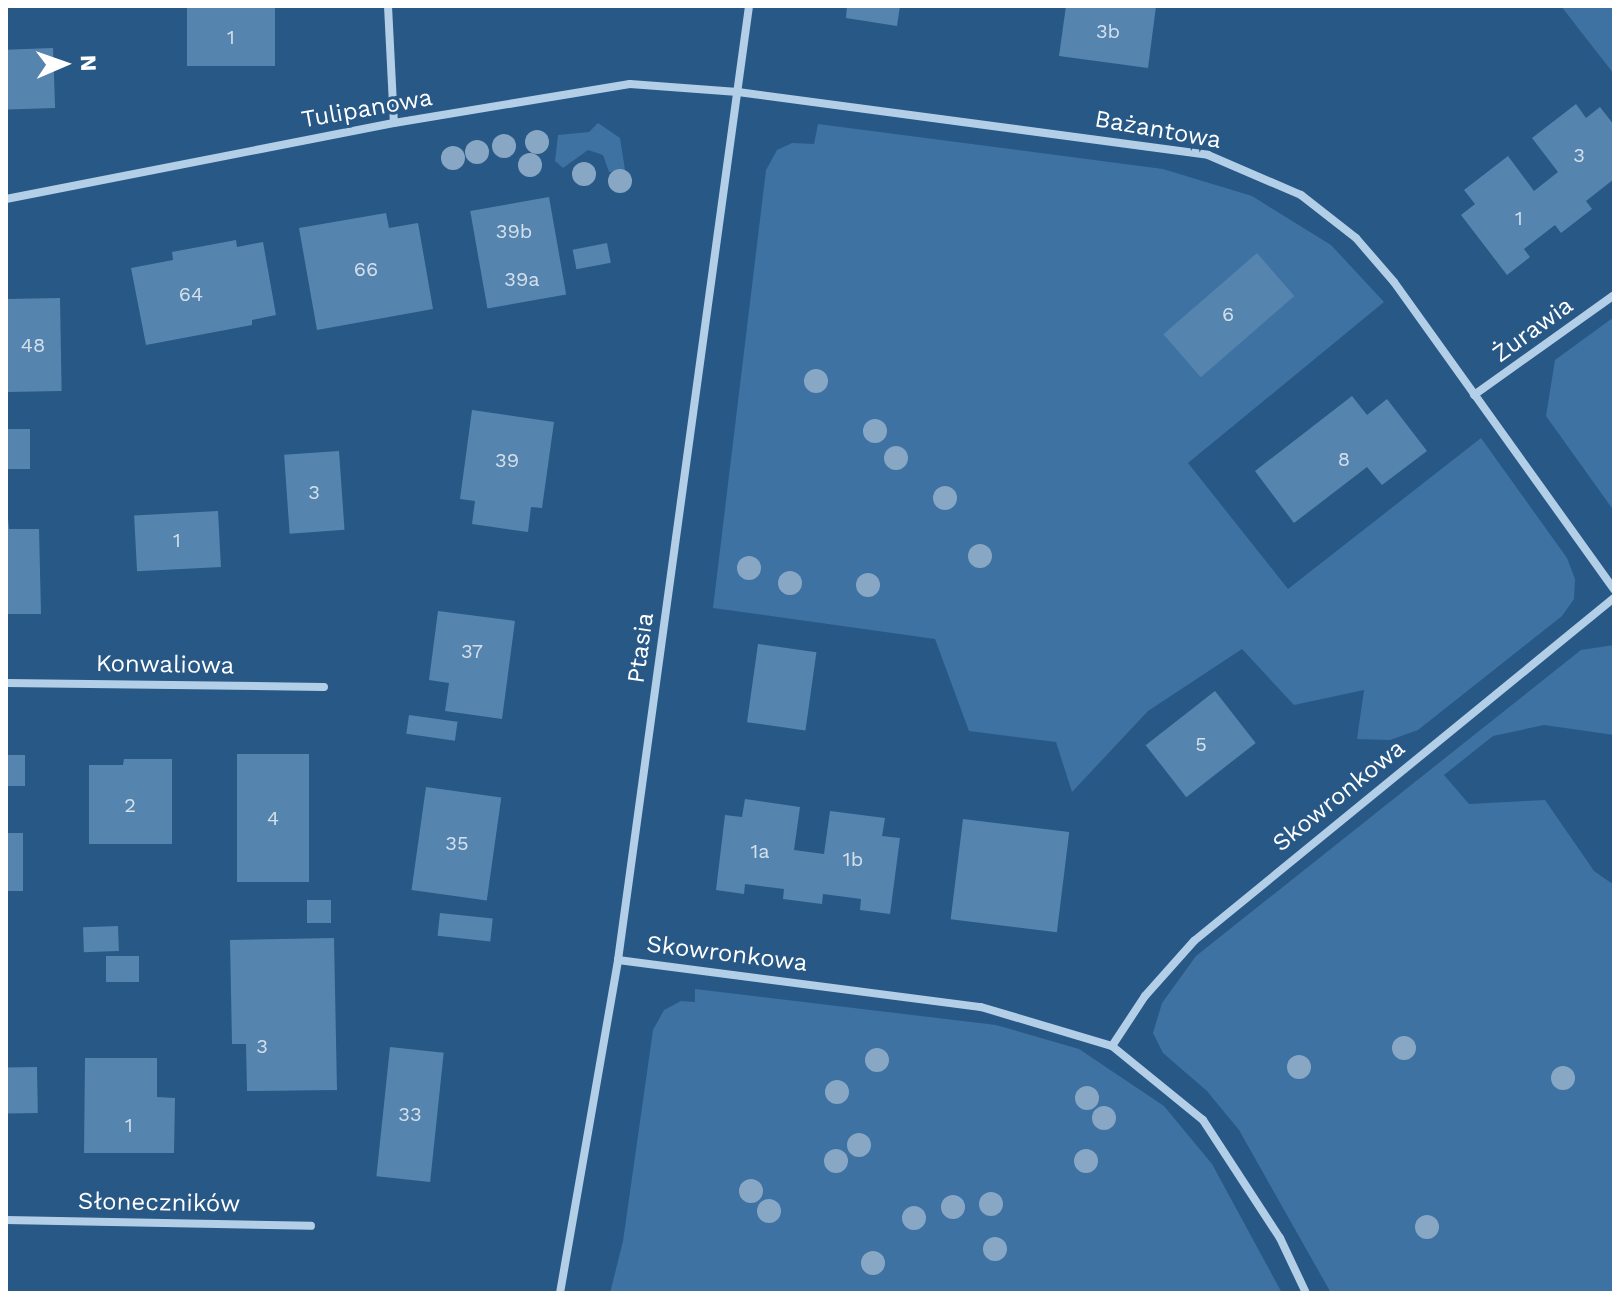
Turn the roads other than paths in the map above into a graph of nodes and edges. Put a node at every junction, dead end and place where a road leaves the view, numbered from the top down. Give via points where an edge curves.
1 (388, 6) edge
2 (749, 6) edge
3 (738, 92) junction
4 (394, 123) junction
5 (6, 199) edge
6 (1614, 295) edge
7 (1474, 395) junction
8 (1614, 589) edge
9 (1614, 598) edge
10 (6, 683) edge
11 (324, 687) dead end
12 (618, 960) junction
13 (1112, 1046) junction
14 (6, 1220) edge
15 (311, 1226) dead end
16 (560, 1293) edge
17 (1306, 1293) edge

1 - 4 street
2 - 3 street, Ptasia
3 - 4 street, Tulipanowa via 630,84
3 - 7 street, Bażantowa via 1173,149 1241,165 1301,195 1356,238
3 - 12 street, Ptasia
4 - 5 street, Tulipanowa
6 - 7 street, Żurawia
7 - 8 street, Bażantowa
9 - 13 street, Skowronkowa via 1194,941 1145,996
10 - 11 street, Konwaliowa
12 - 13 street, Skowronkowa via 981,1007
12 - 16 street, Ptasia
13 - 17 street, Skowronkowa via 1203,1120 1280,1238
14 - 15 street, Słoneczników

